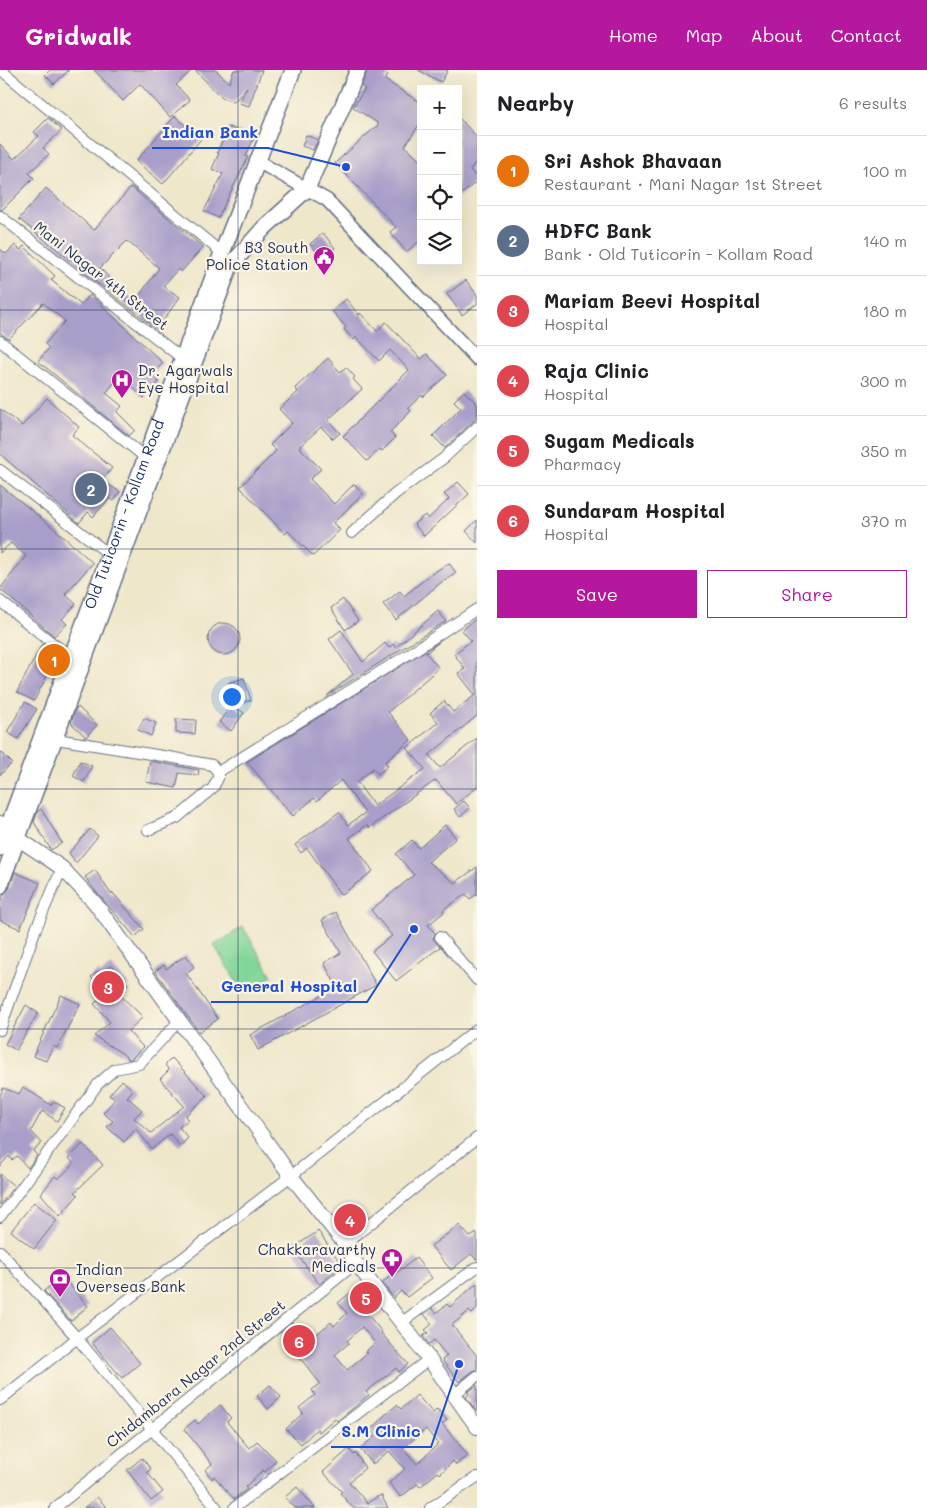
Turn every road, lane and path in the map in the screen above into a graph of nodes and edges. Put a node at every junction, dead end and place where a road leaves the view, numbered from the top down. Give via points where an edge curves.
1 (1, 70) edge
2 (293, 70) edge
3 (358, 70) edge
4 (257, 161) junction
5 (308, 189) junction
6 (1, 219) edge
7 (222, 253) junction
8 (0, 341) edge
9 (183, 359) junction
10 (477, 359) edge
11 (477, 427) edge
12 (146, 458) junction
13 (0, 470) edge
14 (352, 533) dead end
15 (110, 555) junction
16 (0, 601) edge
17 (477, 608) edge
18 (71, 658) junction
19 (49, 738) junction
20 (218, 772) junction
21 (148, 830) dead end
22 (6, 831) edge
23 (0, 848) edge
24 (62, 868) junction
25 (0, 886) edge
26 (440, 937) dead end
27 (477, 980) edge
28 (178, 1021) junction
29 (477, 1029) edge
30 (0, 1030) edge
31 (477, 1138) edge
32 (291, 1176) junction
33 (0, 1217) edge
34 (345, 1244) junction
35 (0, 1251) edge
36 (356, 1263) junction
37 (477, 1268) edge
38 (401, 1323) junction
39 (77, 1338) junction
40 (429, 1359) junction
41 (477, 1376) edge
42 (454, 1395) junction
43 (0, 1400) edge
44 (477, 1427) edge
45 (153, 1429) junction
46 (477, 1477) edge
47 (55, 1508) edge
48 (217, 1508) edge
49 (234, 1508) edge
50 (430, 1508) edge

1 - 7 street
2 - 4 main road, Old Tuticorin - Kollam Road
3 - 5 main road
4 - 5 street
4 - 7 main road, Old Tuticorin - Kollam Road
5 - 10 street via 327,200
5 - 19 main road via 264,228 230,266
6 - 9 street, Mani Nagar 4th Street
7 - 9 main road, Old Tuticorin - Kollam Road
8 - 12 street
9 - 12 main road, Old Tuticorin - Kollam Road
11 - 14 street via 444,458 394,494
12 - 15 main road, Old Tuticorin - Kollam Road
13 - 15 street
15 - 18 main road, Old Tuticorin - Kollam Road
16 - 18 street
17 - 20 street
18 - 19 main road, Old Tuticorin - Kollam Road
19 - 20 street via 212,765
19 - 22 main road, Old Tuticorin - Kollam Road
20 - 21 street via 213,788 195,804 177,818
22 - 23 main road, Old Tuticorin - Kollam Road
22 - 24 main road
22 - 25 main road
24 - 28 main road via 95,903
24 - 30 street via 35,931
26 - 27 street
28 - 32 main road
28 - 33 street via 139,1064 115,1068 98,1084
29 - 32 street
31 - 34 street
32 - 34 main road
32 - 39 street
34 - 36 main road
35 - 39 street
36 - 38 main road
36 - 45 street, Chidambara Nagar 2nd Street
37 - 38 street
38 - 40 main road
39 - 43 street
39 - 45 street
40 - 42 main road
40 - 49 street
41 - 42 street
42 - 44 main road
45 - 47 street, Chidambara Nagar 2nd Street
45 - 48 street
46 - 50 street

